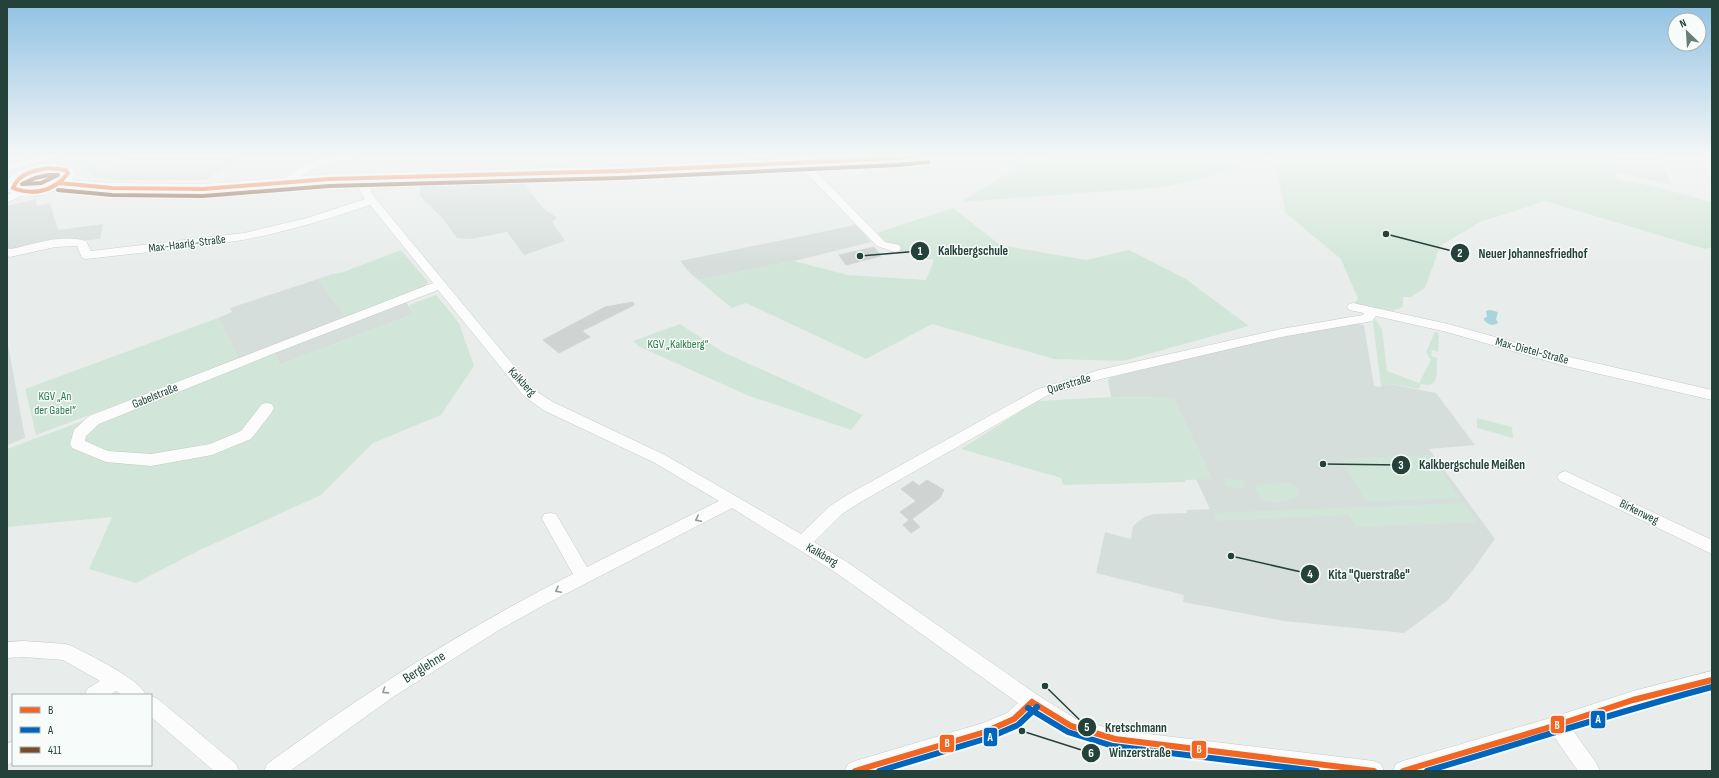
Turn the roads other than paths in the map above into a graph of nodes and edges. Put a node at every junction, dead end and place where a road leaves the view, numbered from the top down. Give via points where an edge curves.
1 (366, 191) edge
2 (831, 191) edge
3 (372, 201) junction
4 (895, 248) dead end
5 (7, 252) edge
6 (440, 285) junction
7 (1353, 307) dead end
8 (1373, 311) junction
9 (1712, 395) edge
10 (267, 408) dead end
11 (1565, 477) dead end
12 (733, 501) junction
13 (550, 519) dead end
14 (802, 544) junction
15 (1712, 547) edge
16 (584, 577) junction
17 (7, 650) edge
18 (116, 680) junction
19 (1712, 680) edge
20 (95, 694) edge
21 (136, 694) edge
22 (1032, 702) junction
23 (152, 707) edge
24 (1557, 725) junction
25 (229, 771) edge
26 (274, 771) edge
27 (855, 771) edge
28 (1374, 771) edge
29 (1404, 771) edge
30 (1590, 771) edge

1 - 3 street, Kalkberg
2 - 4 street via 881,244
3 - 5 street, Max-Haarig-Straße via 278,229 218,240 86,255 82,243 76,242
3 - 6 street, Kalkberg
6 - 10 street, Gabelstraße via 94,420 79,434 77,444 106,456 151,460 212,449 246,435
6 - 12 street, Kalkberg via 529,393 548,406 660,459
7 - 8 street, Max-Dietel-Straße
8 - 9 street, Max-Dietel-Straße via 1448,328 1561,360
8 - 14 street, Querstraße via 1367,318 1281,333 1099,375 1043,392 853,499 836,510
11 - 15 street, Birkenweg
12 - 14 street, Kalkberg
12 -> 16 street, Berglehne
13 - 16 street
14 - 22 street, Kalkberg via 841,567
16 -> 26 street, Berglehne via 493,625 386,690
17 - 18 street via 66,652
18 - 20 street
18 - 21 street
19 - 24 street via 1633,700
22 - 27 street via 1014,719 985,732
22 - 28 street, Kalkberg via 1071,726 1115,739
23 - 25 street
24 - 29 street
24 - 30 street

